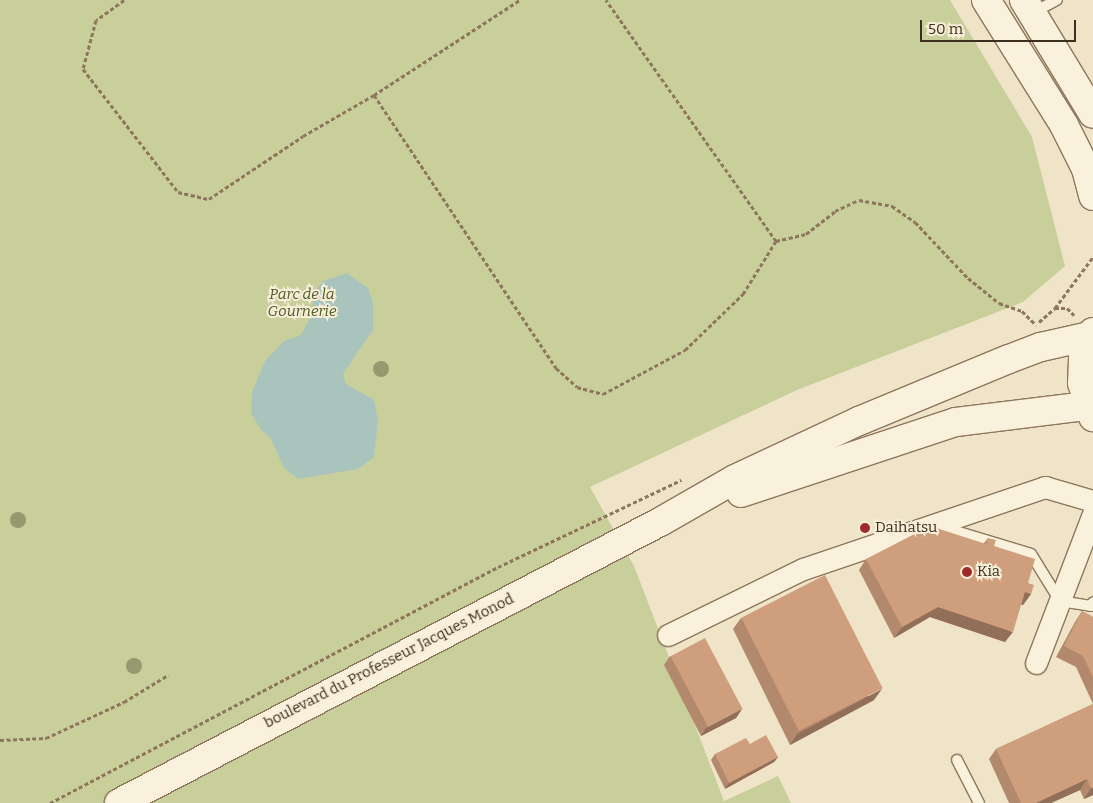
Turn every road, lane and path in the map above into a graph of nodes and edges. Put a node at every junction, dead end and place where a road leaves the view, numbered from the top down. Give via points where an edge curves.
1 (124, 0) edge
2 (520, 0) edge
3 (606, 0) edge
4 (986, 0) edge
5 (1057, 0) edge
6 (1028, 6) edge
7 (374, 96) junction
8 (1093, 114) edge
9 (1093, 196) edge
10 (776, 241) junction
11 (1093, 257) edge
12 (1055, 308) dead end
13 (1036, 325) dead end
14 (1092, 334) edge
15 (1090, 411) edge
16 (1093, 501) edge
17 (660, 522) junction
18 (933, 524) junction
19 (1091, 527) edge
20 (1060, 601) junction
21 (1093, 602) edge
22 (668, 635) dead end
23 (1036, 663) dead end
24 (168, 675) dead end
25 (0, 740) edge
26 (957, 760) dead end
27 (119, 803) edge
28 (979, 803) edge

1 - 7 path via 96,20 83,69 178,192 209,199 302,136
2 - 7 path
3 - 10 path
4 - 9 main road via 1064,125 1086,169
5 - 6 lane
6 - 8 main road
7 - 10 path via 556,368 577,387 603,394 685,350 743,294
10 - 13 path via 806,234 835,211 859,200 892,206 915,222 968,278 999,303 1022,311
11 - 12 path
14 - 15 main road via 1083,358 1082,383
14 - 17 main road via 1041,347 859,421 735,479
15 - 17 main road via 956,422 849,455
16 - 18 street via 1044,487
17 - 27 main road, boulevard du Professeur Jacques Monod
18 - 20 lane via 1030,554
18 - 22 street via 803,569
19 - 20 street
20 - 21 lane via 1091,606
20 - 23 street
24 - 25 path via 124,702 46,738
26 - 28 lane

